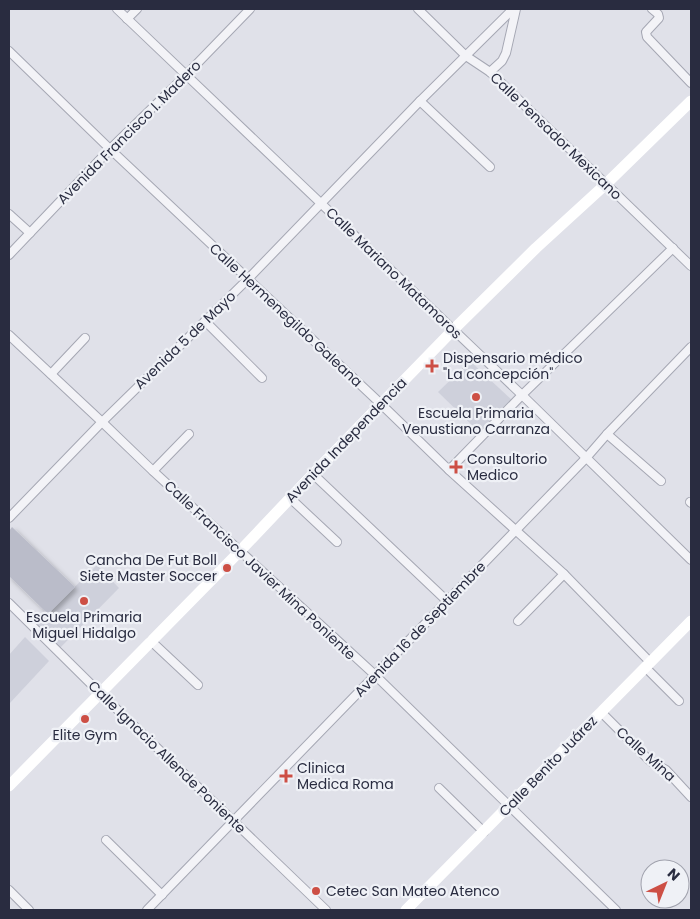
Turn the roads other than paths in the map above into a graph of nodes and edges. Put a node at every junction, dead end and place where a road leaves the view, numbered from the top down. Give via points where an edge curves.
1 (117, 9) edge
2 (137, 9) edge
3 (250, 9) edge
4 (418, 9) edge
5 (514, 9) edge
6 (652, 9) edge
7 (127, 19) junction
8 (9, 51) edge
9 (466, 56) junction
10 (490, 72) junction
11 (186, 75) junction
12 (691, 82) edge
13 (420, 101) junction
14 (691, 101) edge
15 (110, 150) junction
16 (490, 167) dead end
17 (606, 184) junction
18 (321, 204) junction
19 (9, 214) edge
20 (30, 233) junction
21 (673, 248) junction
22 (9, 255) edge
23 (691, 266) edge
24 (248, 279) junction
25 (205, 321) junction
26 (454, 330) junction
27 (9, 335) edge
28 (86, 338) dead end
29 (691, 347) edge
30 (51, 374) junction
31 (262, 378) dead end
32 (522, 395) junction
33 (381, 404) junction
34 (102, 422) junction
35 (189, 434) dead end
36 (607, 434) junction
37 (587, 458) junction
38 (449, 470) junction
39 (153, 471) junction
40 (312, 474) junction
41 (662, 481) dead end
42 (290, 498) junction
43 (9, 518) edge
44 (516, 530) junction
45 (336, 542) dead end
46 (240, 550) junction
47 (691, 560) edge
48 (564, 574) junction
49 (448, 601) junction
50 (9, 603) edge
51 (518, 621) dead end
52 (691, 621) edge
53 (151, 641) junction
54 (648, 665) junction
55 (375, 676) junction
56 (198, 685) dead end
57 (100, 693) junction
58 (679, 702) dead end
59 (601, 712) junction
60 (9, 786) edge
61 (439, 788) dead end
62 (691, 797) edge
63 (509, 806) junction
64 (234, 821) junction
65 (484, 832) junction
66 (106, 840) dead end
67 (9, 890) edge
68 (162, 895) junction
69 (412, 908) edge
70 (29, 910) edge
71 (147, 910) edge
72 (326, 910) edge
73 (616, 910) edge

1 - 7 street, Calle Mariano Matamoros
2 - 7 street
3 - 11 street, Avenida Francisco I. Madero
4 - 9 street, Calle Pensador Mexicano
5 - 9 street, Avenida 5 de Mayo
5 - 10 street via 506,53
6 - 12 street via 659,18 647,29 647,37
7 - 11 street, Calle Mariano Matamoros
8 - 15 street, Calle Hermenegildo Galeana
9 - 10 street, Calle Pensador Mexicano
9 - 13 street, Avenida 5 de Mayo
10 - 17 street, Calle Pensador Mexicano
11 - 15 street, Avenida Francisco I. Madero
11 - 18 street, Calle Mariano Matamoros
13 - 16 street
13 - 18 street, Avenida 5 de Mayo
14 - 17 main road, Avenida Independencia
15 - 20 street, Avenida Francisco I. Madero
15 - 24 street, Calle Hermenegildo Galeana
17 - 21 street, Calle Pensador Mexicano
17 - 26 main road, Avenida Independencia
18 - 24 street, Avenida 5 de Mayo
18 - 26 street, Calle Mariano Matamoros
19 - 20 street
20 - 22 street, Avenida Francisco I. Madero
21 - 23 street, Calle Pensador Mexicano
21 - 32 street
24 - 25 street, Avenida 5 de Mayo
24 - 33 street, Calle Hermenegildo Galeana
25 - 31 street
25 - 34 street, Avenida 5 de Mayo
26 - 32 street, Calle Mariano Matamoros
26 - 33 main road, Avenida Independencia
27 - 30 street, Calle Francisco Javier Mina Poniente
28 - 30 street
29 - 36 street, Avenida 16 de Septiembre
30 - 34 street, Calle Francisco Javier Mina Poniente
32 - 37 street, Calle Mariano Matamoros
32 - 38 street
33 - 38 street, Calle Hermenegildo Galeana
33 - 40 main road, Avenida Independencia
34 - 39 street, Calle Francisco Javier Mina Poniente
34 - 43 street, Avenida 5 de Mayo
35 - 39 street
36 - 37 street, Avenida 16 de Septiembre
36 - 41 street
37 - 44 street, Avenida 16 de Septiembre
37 - 47 street, Calle Mariano Matamoros
38 - 44 street, Calle Hermenegildo Galeana
39 - 46 street, Calle Francisco Javier Mina Poniente
40 - 42 main road, Avenida Independencia
40 - 49 street
42 - 45 street
42 - 46 main road, Avenida Independencia
44 - 48 street, Calle Hermenegildo Galeana
44 - 49 street, Avenida 16 de Septiembre
46 - 53 main road, Avenida Independencia
46 - 55 street, Calle Francisco Javier Mina Poniente
48 - 51 street
48 - 54 street, Calle Hermenegildo Galeana
49 - 55 street, Avenida 16 de Septiembre
50 - 57 street, Calle Ignacio Allende Poniente
52 - 54 main road, Calle Benito Juárez
53 - 56 street
53 - 57 main road, Avenida Independencia
54 - 58 street, Calle Hermenegildo Galeana
54 - 59 main road, Calle Benito Juárez
55 - 63 street, Calle Francisco Javier Mina Poniente
55 - 64 street, Avenida 16 de Septiembre
57 - 60 main road, Avenida Independencia
57 - 64 street, Calle Ignacio Allende Poniente
59 - 62 street, Calle Mina via 648,760 666,770
59 - 63 main road, Calle Benito Juárez
61 - 65 street
63 - 65 main road, Calle Benito Juárez
63 - 73 street, Calle Francisco Javier Mina Poniente
64 - 68 street, Avenida 16 de Septiembre
64 - 72 street, Calle Ignacio Allende Poniente
65 - 69 main road, Calle Benito Juárez
66 - 68 street
67 - 70 street
68 - 71 street, Avenida 16 de Septiembre

